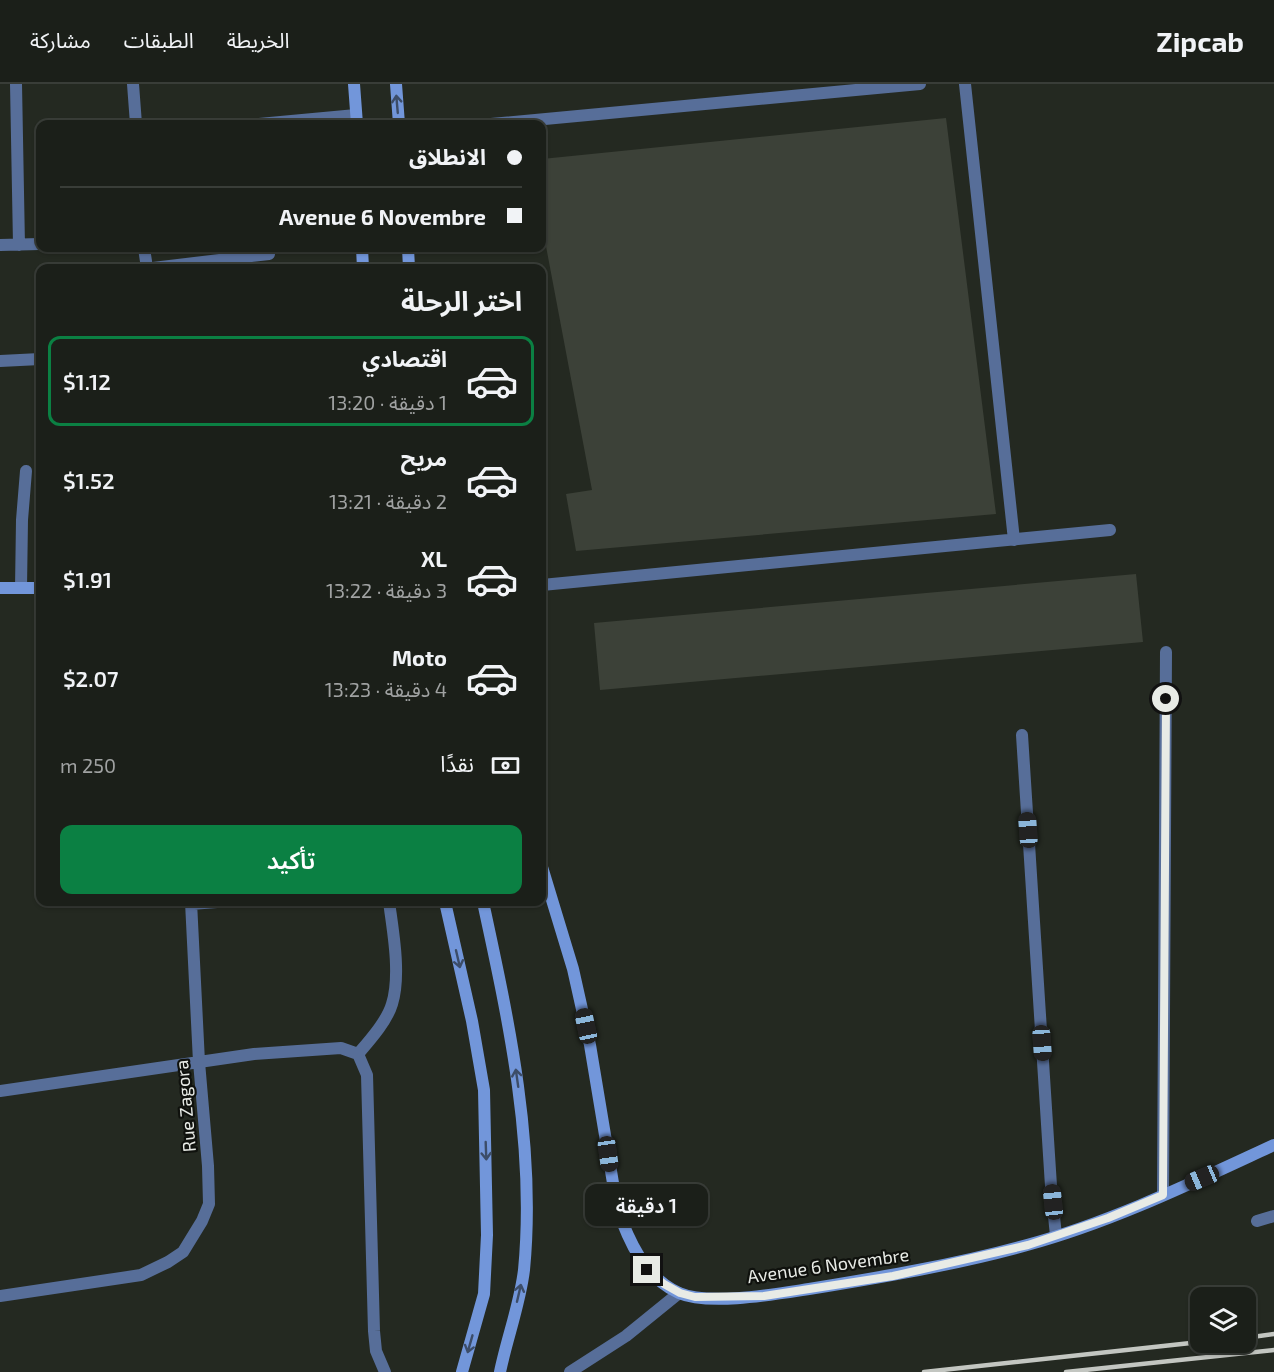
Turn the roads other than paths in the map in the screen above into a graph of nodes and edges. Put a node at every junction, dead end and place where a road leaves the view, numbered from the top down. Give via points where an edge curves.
1 (16, 84) edge
2 (133, 84) edge
3 (354, 84) edge
4 (396, 84) edge
5 (920, 84) edge
6 (965, 84) edge
7 (136, 120) edge
8 (356, 120) edge
9 (399, 120) edge
10 (534, 120) edge
11 (36, 244) edge
12 (0, 245) edge
13 (19, 245) junction
14 (269, 254) dead end
15 (235, 264) edge
16 (36, 359) edge
17 (0, 361) edge
18 (26, 471) dead end
19 (1110, 530) dead end
20 (1014, 540) junction
21 (546, 585) edge
22 (0, 588) edge
23 (21, 588) junction
24 (36, 588) edge
25 (1166, 652) dead end
26 (1022, 735) dead end
27 (546, 880) edge
28 (191, 906) edge
29 (390, 906) edge
30 (446, 906) edge
31 (484, 906) edge
32 (358, 1054) junction
33 (199, 1062) junction
34 (0, 1091) edge
35 (1274, 1145) edge
36 (1163, 1195) junction
37 (1274, 1216) edge
38 (1257, 1221) dead end
39 (1056, 1236) junction
40 (680, 1293) junction
41 (0, 1296) edge
42 (500, 1371) edge
43 (385, 1372) edge
44 (462, 1372) edge
45 (570, 1372) edge

1 - 13 street
2 - 7 street
3 - 8 street
9 -> 4 street
5 - 10 street
6 - 20 street
11 - 13 street
12 - 13 street
14 - 15 street
16 - 17 street
18 - 23 street
19 - 20 street
20 - 21 street
22 - 23 street
23 - 24 street
25 - 36 street
26 - 39 street
27 - 40 street, Avenue 6 Novembre via 573,969 590,1045 617,1207 647,1270
28 - 33 street, Rue Zagora
29 - 32 street via 394,941 392,1005
30 -> 44 street via 484,1090 484,1293
42 -> 31 street via 524,1272 526,1200 517,1078
32 - 33 street via 341,1048
32 - 43 street via 367,1075 374,1331 376,1352
33 - 34 street
33 - 41 street, Rue Zagora via 209,1204 183,1252 141,1275
35 - 36 street, Avenue 6 Novembre
36 - 39 street, Avenue 6 Novembre
37 - 38 street
39 - 40 street, Avenue 6 Novembre via 893,1276 764,1296 695,1297
40 - 45 street via 626,1336

